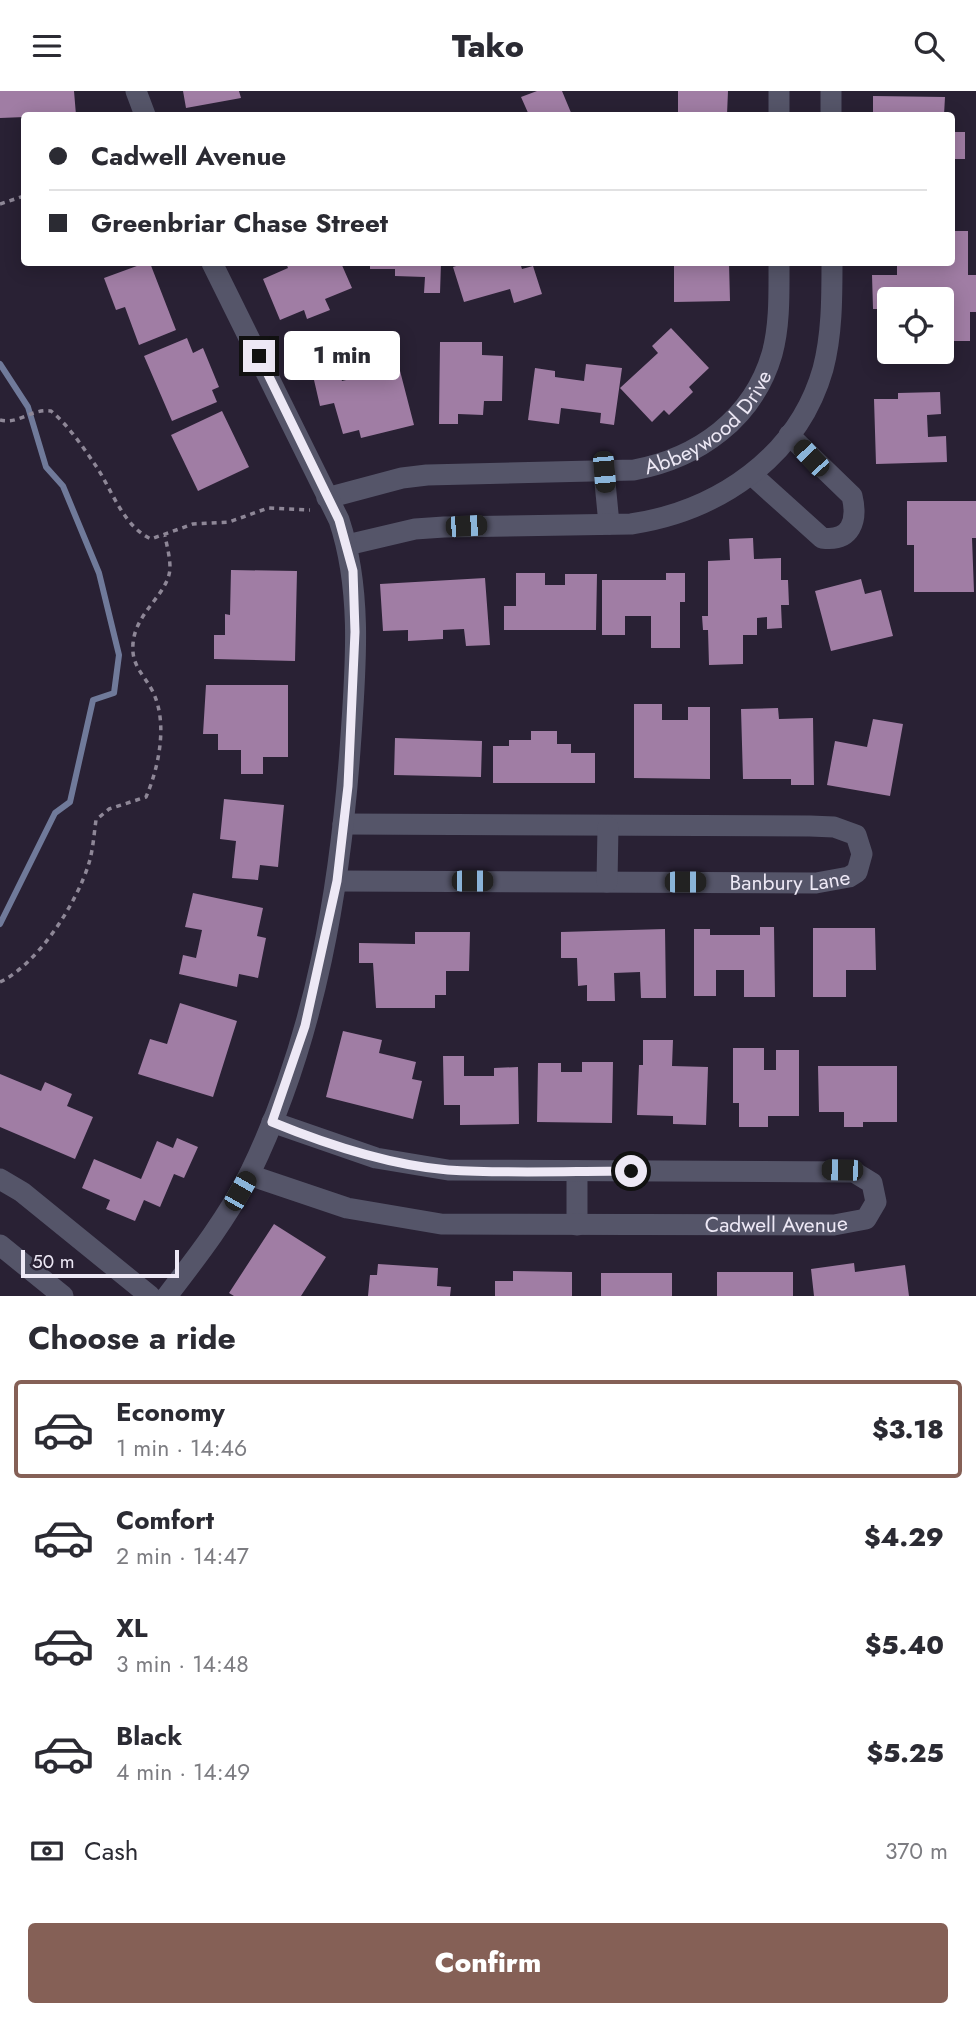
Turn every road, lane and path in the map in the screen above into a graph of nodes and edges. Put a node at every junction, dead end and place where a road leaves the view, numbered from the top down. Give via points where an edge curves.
1 (136, 91) edge
2 (779, 91) edge
3 (831, 91) edge
4 (144, 112) edge
5 (779, 112) edge
6 (831, 112) edge
7 (21, 196) edge
8 (0, 204) edge
9 (213, 266) edge
10 (779, 266) edge
11 (832, 266) edge
12 (0, 420) edge
13 (789, 435) junction
14 (604, 472) junction
15 (752, 475) junction
16 (327, 498) junction
17 (609, 524) junction
18 (165, 535) junction
19 (347, 545) junction
20 (343, 824) junction
21 (608, 827) junction
22 (337, 881) junction
23 (607, 882) junction
24 (0, 982) edge
25 (272, 1122) junction
26 (577, 1171) junction
27 (249, 1175) junction
28 (0, 1179) edge
29 (577, 1225) junction
30 (0, 1245) edge
31 (63, 1296) edge
32 (150, 1296) edge
33 (167, 1296) edge

1 - 4 street
2 - 5 street
3 - 6 street
7 - 8 path
9 - 16 street
10 - 14 street, Abbeywood Drive via 771,356 746,407 693,452 656,466
11 - 13 street via 823,367 809,406
12 - 18 path via 11,422 44,409 51,411 97,468 134,526 151,539
13 - 15 street
13 - 15 street via 852,496 851,529 844,536 822,538
14 - 16 street, Abbeywood Drive via 426,475
14 - 17 street
15 - 17 street via 686,512 660,520
16 - 18 path via 314,510 268,508 229,522 193,524
16 - 19 street
17 - 19 street via 415,529
18 - 24 path via 167,579 144,610 132,642 132,658 158,705 159,748 153,780 146,797 96,820 85,874 44,946 23,968
19 - 20 street via 353,571 354,703
20 - 21 street, Banbury Lane
20 - 22 street
21 - 23 street
21 - 23 street, Banbury Lane via 834,827 856,835 862,854 857,871 849,877 816,883
22 - 23 street, Banbury Lane
22 - 25 street via 305,1026
25 - 26 street, Cadwell Avenue via 376,1158 427,1167
25 - 27 street
26 - 29 street
26 - 29 street, Cadwell Avenue via 842,1170 865,1176 877,1193 873,1212 857,1223
27 - 29 street, Cadwell Avenue via 347,1207 410,1221
27 - 33 street
28 - 32 street
30 - 31 street

